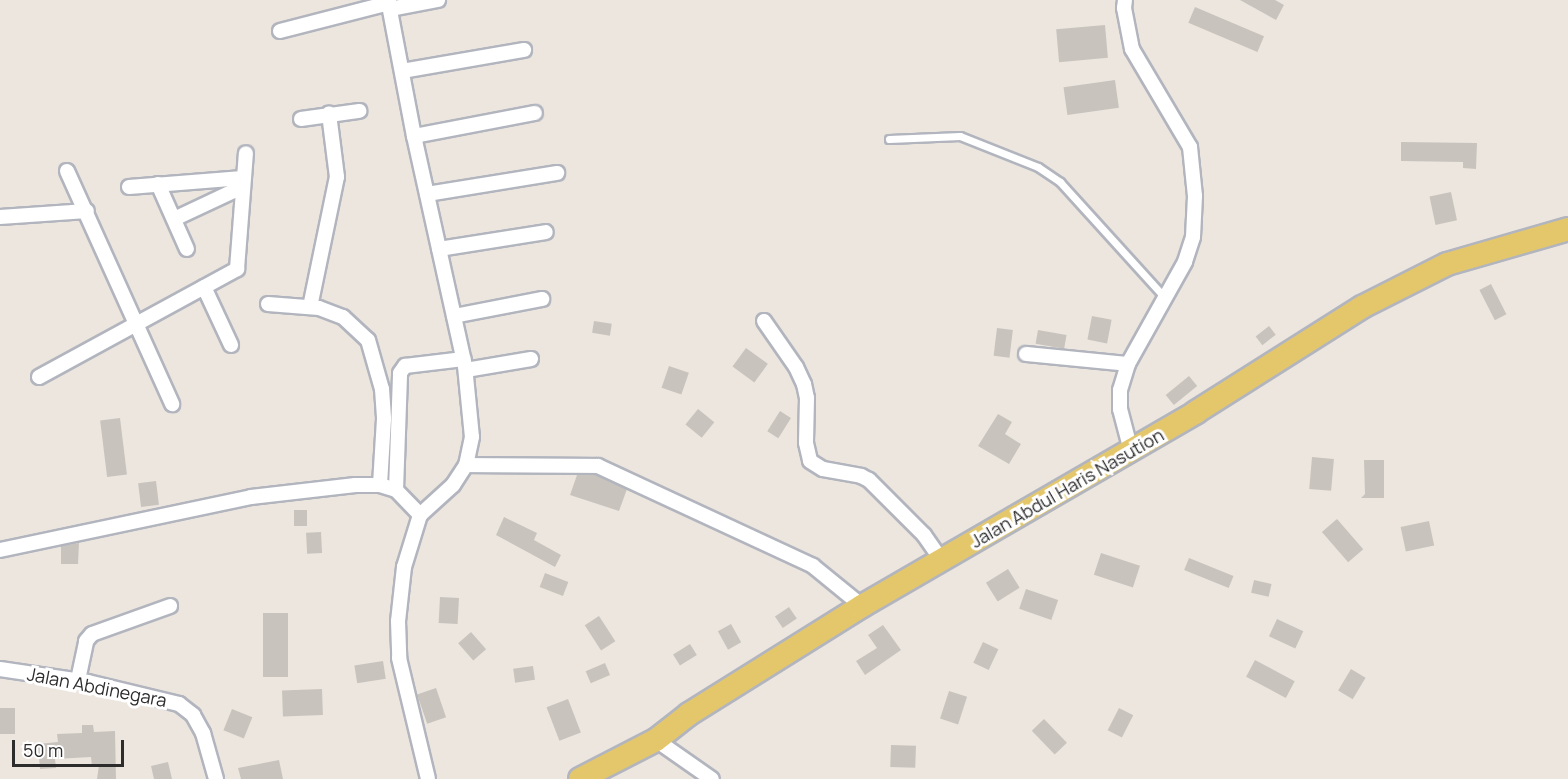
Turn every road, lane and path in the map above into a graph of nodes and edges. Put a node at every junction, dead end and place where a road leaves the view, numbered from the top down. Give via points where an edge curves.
1 (438, 0) edge
2 (1125, 0) edge
3 (389, 4) edge
4 (280, 31) dead end
5 (524, 50) dead end
6 (402, 71) junction
7 (359, 111) dead end
8 (535, 113) dead end
9 (330, 114) junction
10 (301, 119) dead end
11 (414, 136) junction
12 (889, 139) dead end
13 (246, 153) dead end
14 (67, 171) dead end
15 (557, 173) dead end
16 (242, 183) junction
17 (159, 184) junction
18 (129, 187) dead end
19 (427, 194) junction
20 (87, 211) junction
21 (0, 217) edge
22 (174, 219) junction
23 (1568, 229) edge
24 (546, 232) dead end
25 (187, 249) dead end
26 (439, 249) junction
27 (204, 287) junction
28 (1165, 298) junction
29 (542, 299) dead end
30 (268, 304) dead end
31 (310, 307) junction
32 (454, 316) junction
33 (764, 321) dead end
34 (136, 323) junction
35 (231, 345) dead end
36 (1026, 354) dead end
37 (531, 359) dead end
38 (465, 364) junction
39 (1128, 364) junction
40 (39, 376) dead end
41 (172, 404) dead end
42 (1131, 451) junction
43 (466, 465) junction
44 (380, 485) junction
45 (396, 490) junction
46 (420, 516) junction
47 (0, 550) edge
48 (942, 561) junction
49 (171, 606) dead end
50 (862, 606) junction
51 (0, 669) edge
52 (78, 681) junction
53 (656, 740) junction
54 (216, 779) edge
55 (428, 779) edge
56 (580, 779) edge
57 (712, 779) edge

1 - 3 street
2 - 28 street via 1132,49 1190,147 1194,168 1193,237 1185,262
3 - 4 street
3 - 6 street
5 - 6 street
6 - 11 street
7 - 9 street
8 - 11 street
9 - 10 street
9 - 31 street via 337,177
11 - 19 street
12 - 28 lane via 960,136 1038,167 1060,182
13 - 16 street
14 - 20 street
15 - 19 street
16 - 17 street
16 - 22 street
16 - 27 street via 237,269
17 - 18 street
17 - 22 street
19 - 26 street
20 - 21 street
20 - 34 street
22 - 25 street
23 - 42 main road, Jalan Abdul Haris Nasution via 1447,264 1401,285
24 - 26 street
26 - 32 street
27 - 34 street
27 - 35 street
28 - 39 street
29 - 32 street
30 - 31 street
31 - 44 street via 343,317 368,340 382,389
32 - 38 street
33 - 48 street via 804,384 810,461 823,469 869,480 924,534
34 - 40 street
34 - 41 street
36 - 39 street
37 - 38 street
38 - 43 street via 472,437
38 - 45 street via 405,366 400,373
39 - 42 street via 1119,401
42 - 48 main road, Jalan Abdul Haris Nasution
43 - 46 street via 453,485
43 - 50 street via 598,466 813,566
44 - 45 street
44 - 47 street via 251,497
45 - 46 street
46 - 55 street via 404,567 398,621 399,658
48 - 50 main road, Jalan Abdul Haris Nasution
49 - 52 street via 92,634 86,641
50 - 53 main road, Jalan Abdul Haris Nasution via 689,714
51 - 52 street, Jalan Abdinegara
52 - 54 street, Jalan Abdinegara via 185,708 204,733
53 - 56 main road, Jalan Abdul Haris Nasution
53 - 57 street

